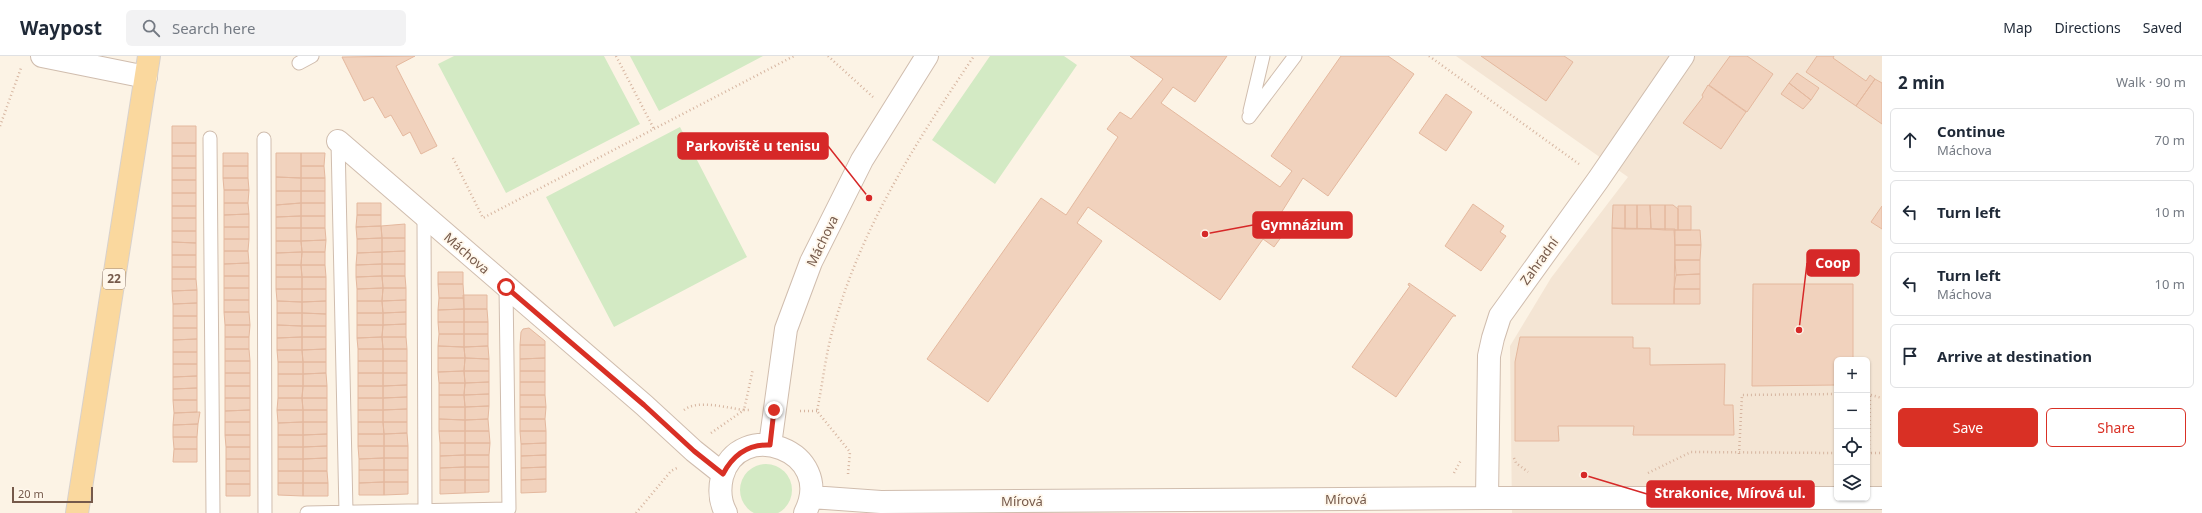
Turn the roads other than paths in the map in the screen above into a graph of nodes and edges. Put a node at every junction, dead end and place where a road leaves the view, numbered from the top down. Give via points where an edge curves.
1 (312, 56) edge
2 (927, 56) edge
3 (1263, 56) edge
4 (1296, 56) edge
5 (1683, 56) edge
6 (32, 60) edge
7 (299, 63) dead end
8 (148, 67) edge
9 (210, 138) dead end
10 (264, 139) dead end
11 (338, 141) joint
12 (424, 216) junction
13 (506, 287) junction
14 (770, 445) junction
15 (723, 474) junction
16 (1487, 498) junction
17 (1882, 498) edge
18 (808, 505) edge
19 (425, 511) junction
20 (346, 512) edge
21 (78, 513) edge
22 (213, 513) edge
23 (265, 513) edge
24 (307, 513) edge
25 (726, 513) edge

1 - 7 lane
2 - 14 street, Máchova via 862,160 811,262 786,329
3 - 4 lane via 1249,117
5 - 16 street, Zahradní via 1514,296 1498,323 1489,356
6 - 8 street
8 - 21 main road, 22
9 - 22 lane
10 - 23 lane
11 - 12 street, Máchova
11 - 20 lane
12 - 13 street, Máchova
12 - 19 lane
13 - 15 street, Máchova
13 - 19 lane via 509,509
14 - 15 street via 755,446 741,452 733,458
14 - 18 street via 788,451 800,460 809,477
15 - 25 street via 720,492
16 - 17 street, Mírová
16 - 18 street, Mírová via 881,502 846,500
19 - 20 lane
20 - 24 lane

